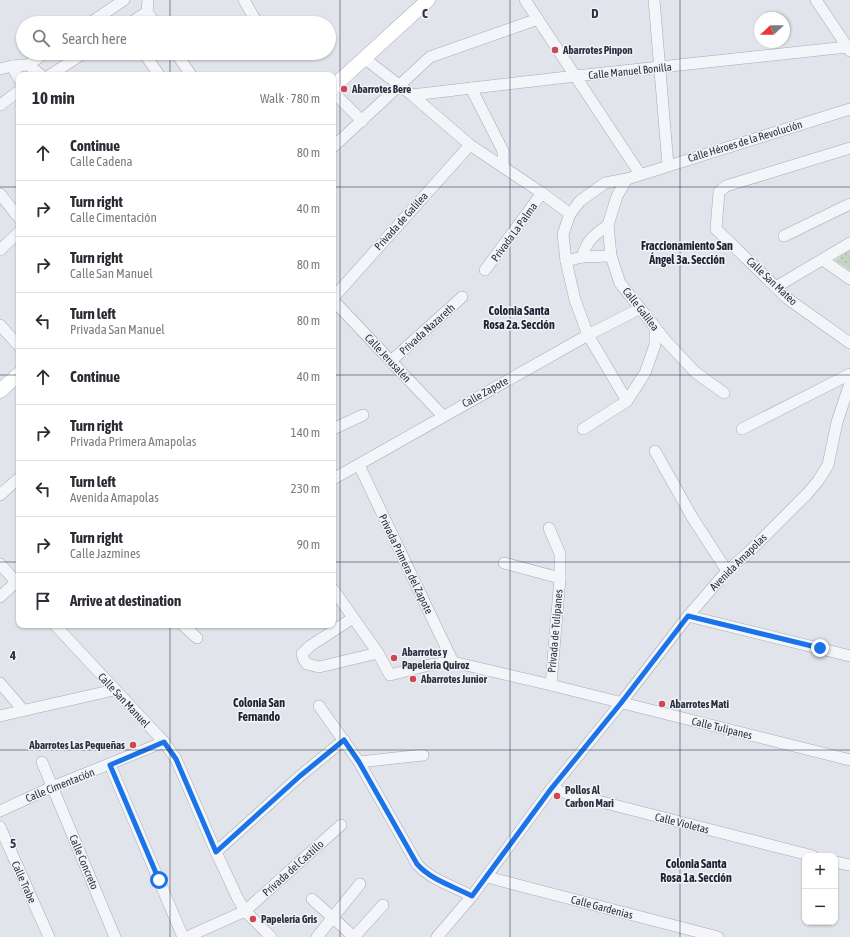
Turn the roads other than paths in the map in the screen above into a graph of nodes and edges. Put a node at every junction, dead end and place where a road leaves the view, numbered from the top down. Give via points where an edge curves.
1 (124, 0) edge
2 (148, 0) edge
3 (244, 0) edge
4 (428, 0) edge
5 (525, 0) edge
6 (654, 0) edge
7 (816, 0) edge
8 (147, 12) junction
9 (103, 16) edge
10 (141, 16) edge
11 (150, 16) edge
12 (252, 16) edge
13 (538, 19) junction
14 (849, 49) edge
15 (364, 58) junction
16 (35, 60) edge
17 (73, 60) edge
18 (149, 60) edge
19 (181, 60) edge
20 (28, 65) junction
21 (12, 66) junction
22 (660, 68) junction
23 (0, 70) edge
24 (37, 72) edge
25 (55, 72) edge
26 (157, 72) edge
27 (189, 72) edge
28 (16, 73) edge
29 (576, 76) junction
30 (336, 84) edge
31 (400, 86) junction
32 (471, 88) junction
33 (16, 93) edge
34 (336, 95) edge
35 (412, 96) junction
36 (0, 105) edge
37 (850, 108) edge
38 (362, 121) junction
39 (336, 144) edge
40 (470, 144) junction
41 (850, 148) edge
42 (668, 165) junction
43 (503, 167) junction
44 (640, 174) junction
45 (627, 178) junction
46 (542, 193) junction
47 (0, 194) edge
48 (850, 204) edge
49 (16, 214) edge
50 (570, 214) junction
51 (608, 225) junction
52 (16, 235) edge
53 (784, 236) dead end
54 (850, 243) edge
55 (0, 250) edge
56 (611, 256) junction
57 (582, 257) junction
58 (822, 260) junction
59 (566, 261) junction
60 (486, 270) dead end
61 (850, 280) edge
62 (776, 287) junction
63 (336, 296) edge
64 (462, 297) dead end
65 (336, 302) edge
66 (639, 309) junction
67 (0, 325) edge
68 (655, 327) junction
69 (588, 335) junction
70 (16, 343) edge
71 (850, 343) edge
72 (391, 361) junction
73 (850, 374) edge
74 (16, 377) edge
75 (850, 383) edge
76 (0, 391) edge
77 (724, 393) dead end
78 (627, 401) junction
79 (363, 415) dead end
80 (443, 416) junction
81 (336, 428) edge
82 (583, 429) dead end
83 (742, 429) dead end
84 (655, 451) dead end
85 (359, 466) junction
86 (336, 478) edge
87 (16, 481) edge
88 (0, 495) edge
89 (549, 528) dead end
90 (504, 563) dead end
91 (0, 564) edge
92 (727, 571) junction
93 (560, 578) junction
94 (16, 582) edge
95 (16, 585) edge
96 (336, 593) edge
97 (0, 597) edge
98 (688, 616) junction
99 (353, 618) junction
100 (58, 628) edge
101 (186, 628) edge
102 (197, 638) dead end
103 (378, 653) junction
104 (850, 656) edge
105 (453, 662) junction
106 (0, 683) edge
107 (551, 685) junction
108 (114, 690) junction
109 (621, 703) junction
110 (319, 706) dead end
111 (23, 710) junction
112 (0, 716) edge
113 (344, 740) junction
114 (164, 742) junction
115 (423, 755) dead end
116 (850, 760) edge
117 (42, 762) dead end
118 (359, 762) junction
119 (110, 765) junction
120 (52, 787) junction
121 (551, 789) junction
122 (0, 810) edge
123 (341, 825) dead end
124 (0, 827) edge
125 (216, 852) junction
126 (802, 853) edge
127 (838, 863) edge
128 (850, 865) edge
129 (487, 877) junction
130 (360, 884) dead end
131 (472, 896) junction
132 (312, 899) dead end
133 (383, 905) dead end
134 (245, 911) junction
135 (333, 918) junction
136 (49, 937) edge
137 (115, 937) edge
138 (183, 937) edge
139 (187, 937) edge
140 (271, 937) edge
141 (317, 937) edge
142 (354, 937) edge
143 (437, 937) edge
144 (718, 937) edge

1 - 9 street
2 - 8 street
3 - 12 street
4 - 15 main road
5 - 13 street
6 - 22 street
7 - 14 street
8 - 10 street
8 - 11 street
13 - 29 street
13 - 31 street via 430,57
14 - 22 street, Calle Manuel Bonilla
15 - 30 main road
15 - 31 street
16 - 20 street
17 - 25 street
18 - 26 street
19 - 27 street
20 - 21 street
20 - 24 street
21 - 23 street
21 - 28 street
22 - 29 street, Calle Manuel Bonilla
22 - 42 street
29 - 32 street, Calle Manuel Bonilla
29 - 44 street
31 - 35 street
31 - 38 street
32 - 35 street, Calle Manuel Bonilla
32 - 43 street via 503,151
33 - 36 street
34 - 38 street
35 - 40 street
37 - 42 street, Calle Héroes de la Revolución
38 - 39 street
40 - 43 street
40 - 63 street, Privada de Galilea
41 - 62 street, Calle San Mateo via 726,186 719,192 716,229
42 - 44 street, Calle Héroes de la Revolución
43 - 46 street
44 - 45 street
45 - 50 street via 605,183 580,201
45 - 51 street, Calle Galilea via 616,196
46 - 50 street
46 - 60 street, Privada La Palma
47 - 49 street
48 - 53 street
50 - 59 street via 563,234
51 - 56 street, Calle Galilea
51 - 57 street via 586,245
52 - 55 street
54 - 58 street
56 - 57 street
56 - 66 street, Calle Galilea via 620,283
57 - 59 street
58 - 61 street
58 - 62 street
59 - 69 street via 574,300
62 - 71 street, Calle San Mateo via 788,299
64 - 72 street, Privada Nazareth
65 - 72 street, Calle Jerusalén
66 - 68 street, Calle Galilea
66 - 69 street, Calle Zapote
67 - 70 street
68 - 77 street, Calle Galilea via 695,372
68 - 78 street via 655,345 645,373
69 - 78 street
69 - 80 street, Calle Zapote
72 - 80 street, Calle Jerusalén
73 - 83 street
74 - 76 main road
75 - 92 street, Avenida Amapolas via 837,422 828,465 818,481 808,494
78 - 82 street
79 - 81 street
80 - 85 street, Calle Zapote
84 - 92 street
85 - 86 street, Calle Zapote
85 - 105 street, Privada Primera del Zapote
87 - 88 street
89 - 93 street, Privada de Tulipanes via 560,554
90 - 93 street, Privada de Tulipanes
91 - 94 street
92 - 98 street, Avenida Amapolas
93 - 107 street, Privada de Tulipanes
95 - 97 street
96 - 99 street
98 - 104 street
98 - 109 street, Avenida Amapolas
99 - 103 street
99 - 103 street via 310,646 302,654 304,660 307,664 319,668
100 - 108 street, Calle San Manuel
101 - 102 street
103 - 105 street via 390,675
105 - 107 street, Calle Tulipanes
106 - 111 street
107 - 109 street, Calle Tulipanes
108 - 111 street
108 - 114 street, Calle San Manuel
109 - 116 street, Calle Tulipanes
109 - 121 street, Avenida Amapolas
110 - 113 street
111 - 112 street
113 - 118 street
113 - 125 street
114 - 119 street, Calle Cimentación
114 - 125 street, Calle San Manuel via 176,759
115 - 118 street
117 - 120 street, Calle Concreto
118 - 131 street via 417,864 431,876
119 - 120 street, Calle Cimentación
119 - 138 street
120 - 122 street, Calle Cimentación
120 - 137 street, Calle Concreto
121 - 126 street, Calle Violetas
121 - 129 street, Avenida Amapolas
123 - 134 street, Privada del Castillo
124 - 136 street, Calle Trabe
125 - 134 street, Calle San Manuel
127 - 128 street
129 - 131 street, Avenida Amapolas
129 - 144 street, Calle Gardenias
130 - 135 street
131 - 143 street, Avenida Amapolas
132 - 135 street
133 - 142 street
134 - 139 street, Privada del Castillo
134 - 140 street, Calle San Manuel
135 - 141 street
135 - 142 street

